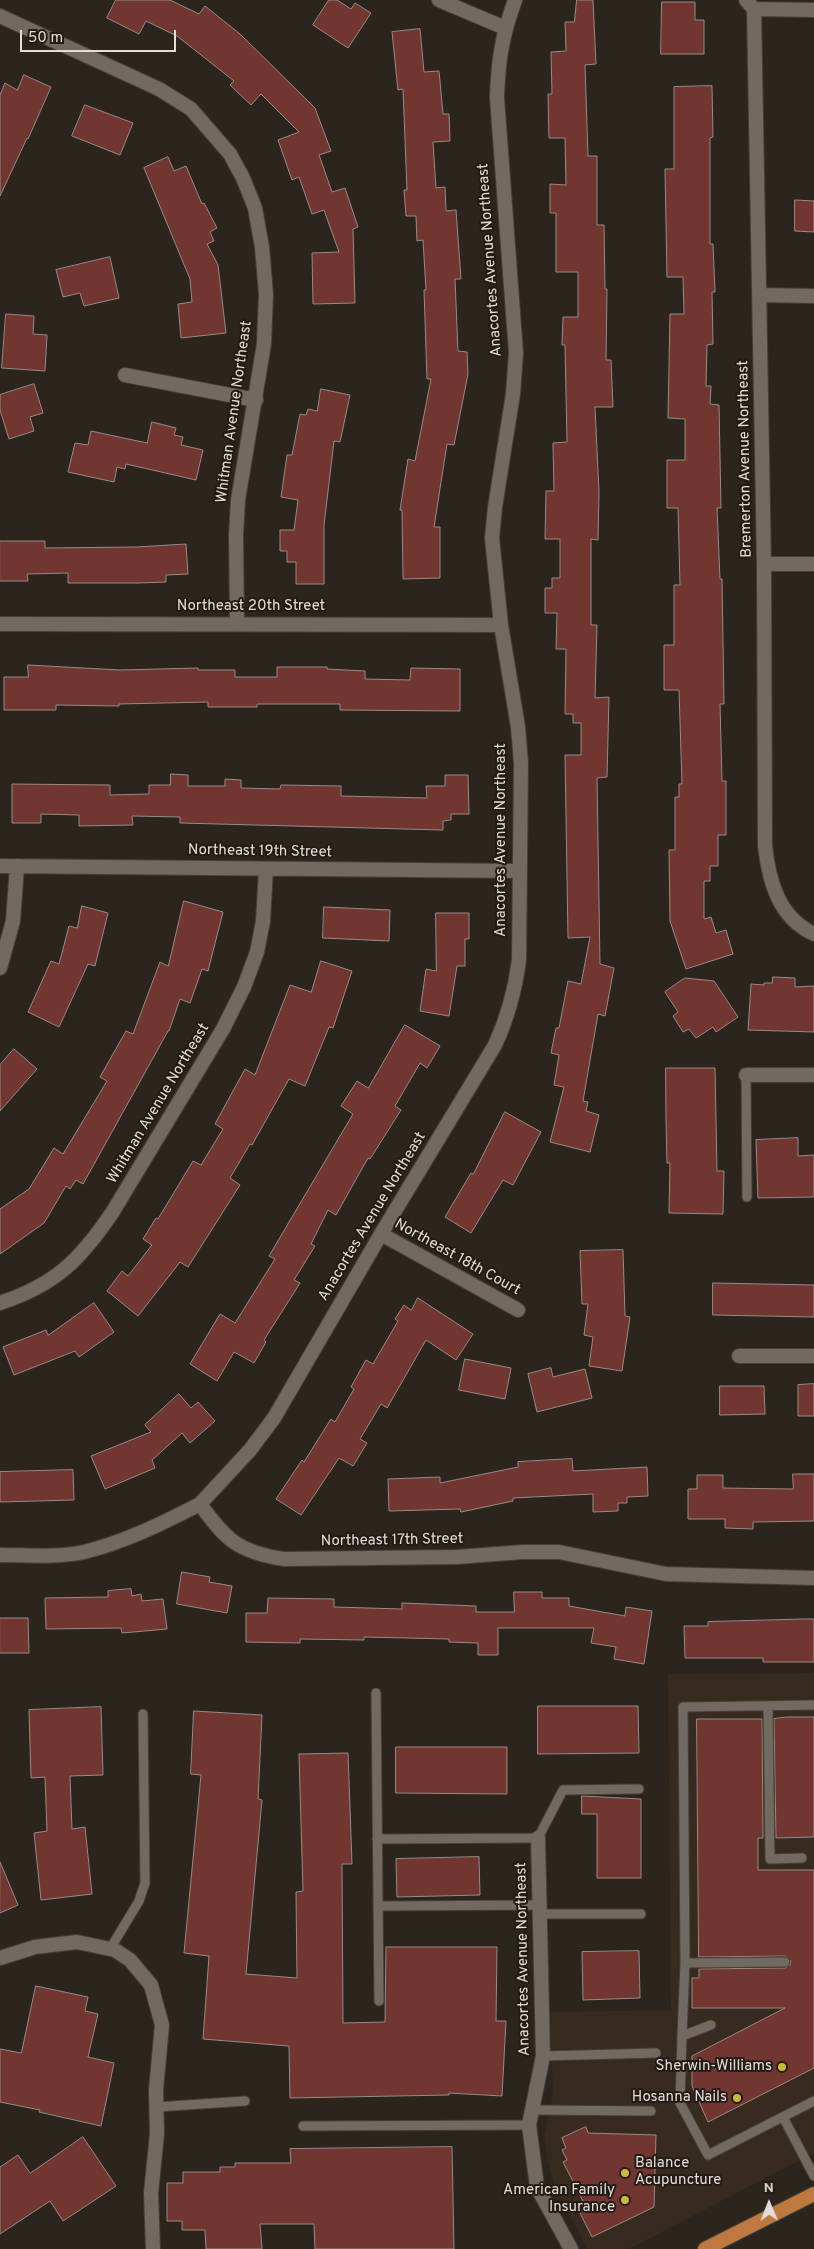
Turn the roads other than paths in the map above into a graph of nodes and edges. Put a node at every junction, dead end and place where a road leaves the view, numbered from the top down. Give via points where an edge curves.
1 (439, 0) edge
2 (515, 0) edge
3 (750, 5) edge
4 (814, 10) edge
5 (0, 16) edge
6 (505, 28) junction
7 (760, 295) junction
8 (814, 296) edge
9 (125, 375) dead end
10 (256, 400) junction
11 (764, 564) junction
12 (814, 564) edge
13 (237, 623) junction
14 (0, 624) edge
15 (501, 625) junction
16 (0, 866) edge
17 (18, 866) junction
18 (266, 869) junction
19 (519, 872) junction
20 (814, 934) edge
21 (0, 968) edge
22 (746, 1075) joint
23 (814, 1075) edge
24 (747, 1197) dead end
25 (381, 1234) junction
26 (0, 1303) edge
27 (518, 1310) dead end
28 (739, 1356) dead end
29 (814, 1356) edge
30 (200, 1504) junction
31 (0, 1555) edge
32 (814, 1578) edge
33 (376, 1692) dead end
34 (814, 1705) edge
35 (768, 1706) junction
36 (143, 1714) dead end
37 (639, 1789) dead end
38 (538, 1838) junction
39 (377, 1839) junction
40 (802, 1858) dead end
41 (378, 1906) junction
42 (540, 1910) junction
43 (641, 1914) dead end
44 (110, 1949) junction
45 (0, 1958) edge
46 (785, 1962) dead end
47 (685, 1963) junction
48 (379, 2002) dead end
49 (711, 2025) dead end
50 (682, 2036) junction
51 (656, 2053) dead end
52 (543, 2056) junction
53 (245, 2101) dead end
54 (814, 2101) edge
55 (156, 2107) junction
56 (532, 2110) junction
57 (651, 2111) dead end
58 (783, 2117) junction
59 (304, 2126) dead end
60 (529, 2126) junction
61 (814, 2176) edge
62 (814, 2194) edge
63 (153, 2249) edge
64 (571, 2249) edge
65 (705, 2249) edge

1 - 6 street
2 - 6 street, Anacortes Avenue Northeast
3 - 4 street
3 - 7 street, Bremerton Avenue Northeast
5 - 10 street, Whitman Avenue Northeast via 160,89 191,109 230,154 255,208 262,247 266,294 264,344
6 - 15 street, Anacortes Avenue Northeast via 498,63 497,98 516,353 492,538
7 - 8 street
7 - 11 street, Bremerton Avenue Northeast
9 - 10 street
10 - 13 street, Whitman Avenue Northeast via 238,500
11 - 12 street
11 - 20 street, Bremerton Avenue Northeast via 765,846 772,887 780,905 798,924
13 - 14 street, Northeast 20th Street
13 - 15 street, Northeast 20th Street
15 - 19 street, Anacortes Avenue Northeast via 521,762
16 - 17 street, Northeast 19th Street
17 - 18 street, Northeast 19th Street
17 - 21 street via 13,921
18 - 19 street, Northeast 19th Street
18 - 26 street, Whitman Avenue Northeast via 263,922 257,952 244,987 223,1029 112,1213 74,1262 26,1294
19 - 25 street, Anacortes Avenue Northeast via 519,960 515,992 506,1021 495,1045
22 - 23 street
22 - 24 lane
25 - 27 street, Northeast 18th Court
25 - 30 street, Anacortes Avenue Northeast via 274,1418 250,1450
28 - 29 street
30 - 31 street via 155,1527 82,1552 46,1556
30 - 32 street, Northeast 17th Street via 230,1541 265,1556 284,1559 559,1552 666,1574
33 - 39 lane
34 - 35 lane
35 - 40 lane via 770,1859
35 - 47 lane via 683,1707
36 - 44 lane via 145,1883 139,1901
37 - 38 lane via 563,1790
38 - 39 lane
38 - 42 street, Anacortes Avenue Northeast
39 - 41 lane
41 - 42 lane
41 - 48 lane
42 - 43 lane
42 - 52 street, Anacortes Avenue Northeast
44 - 45 street via 77,1942 35,1947
44 - 55 street via 130,1960 151,1985 162,2025
46 - 47 lane
47 - 50 lane
49 - 50 lane
50 - 58 lane via 680,2103 708,2155
51 - 52 lane
52 - 56 street, Anacortes Avenue Northeast
53 - 55 lane
54 - 58 lane
55 - 63 street via 158,2134 151,2193
56 - 57 lane
56 - 60 street, Anacortes Avenue Northeast
58 - 61 lane
59 - 60 lane
60 - 64 street, Anacortes Avenue Northeast via 537,2186
62 - 65 main road

